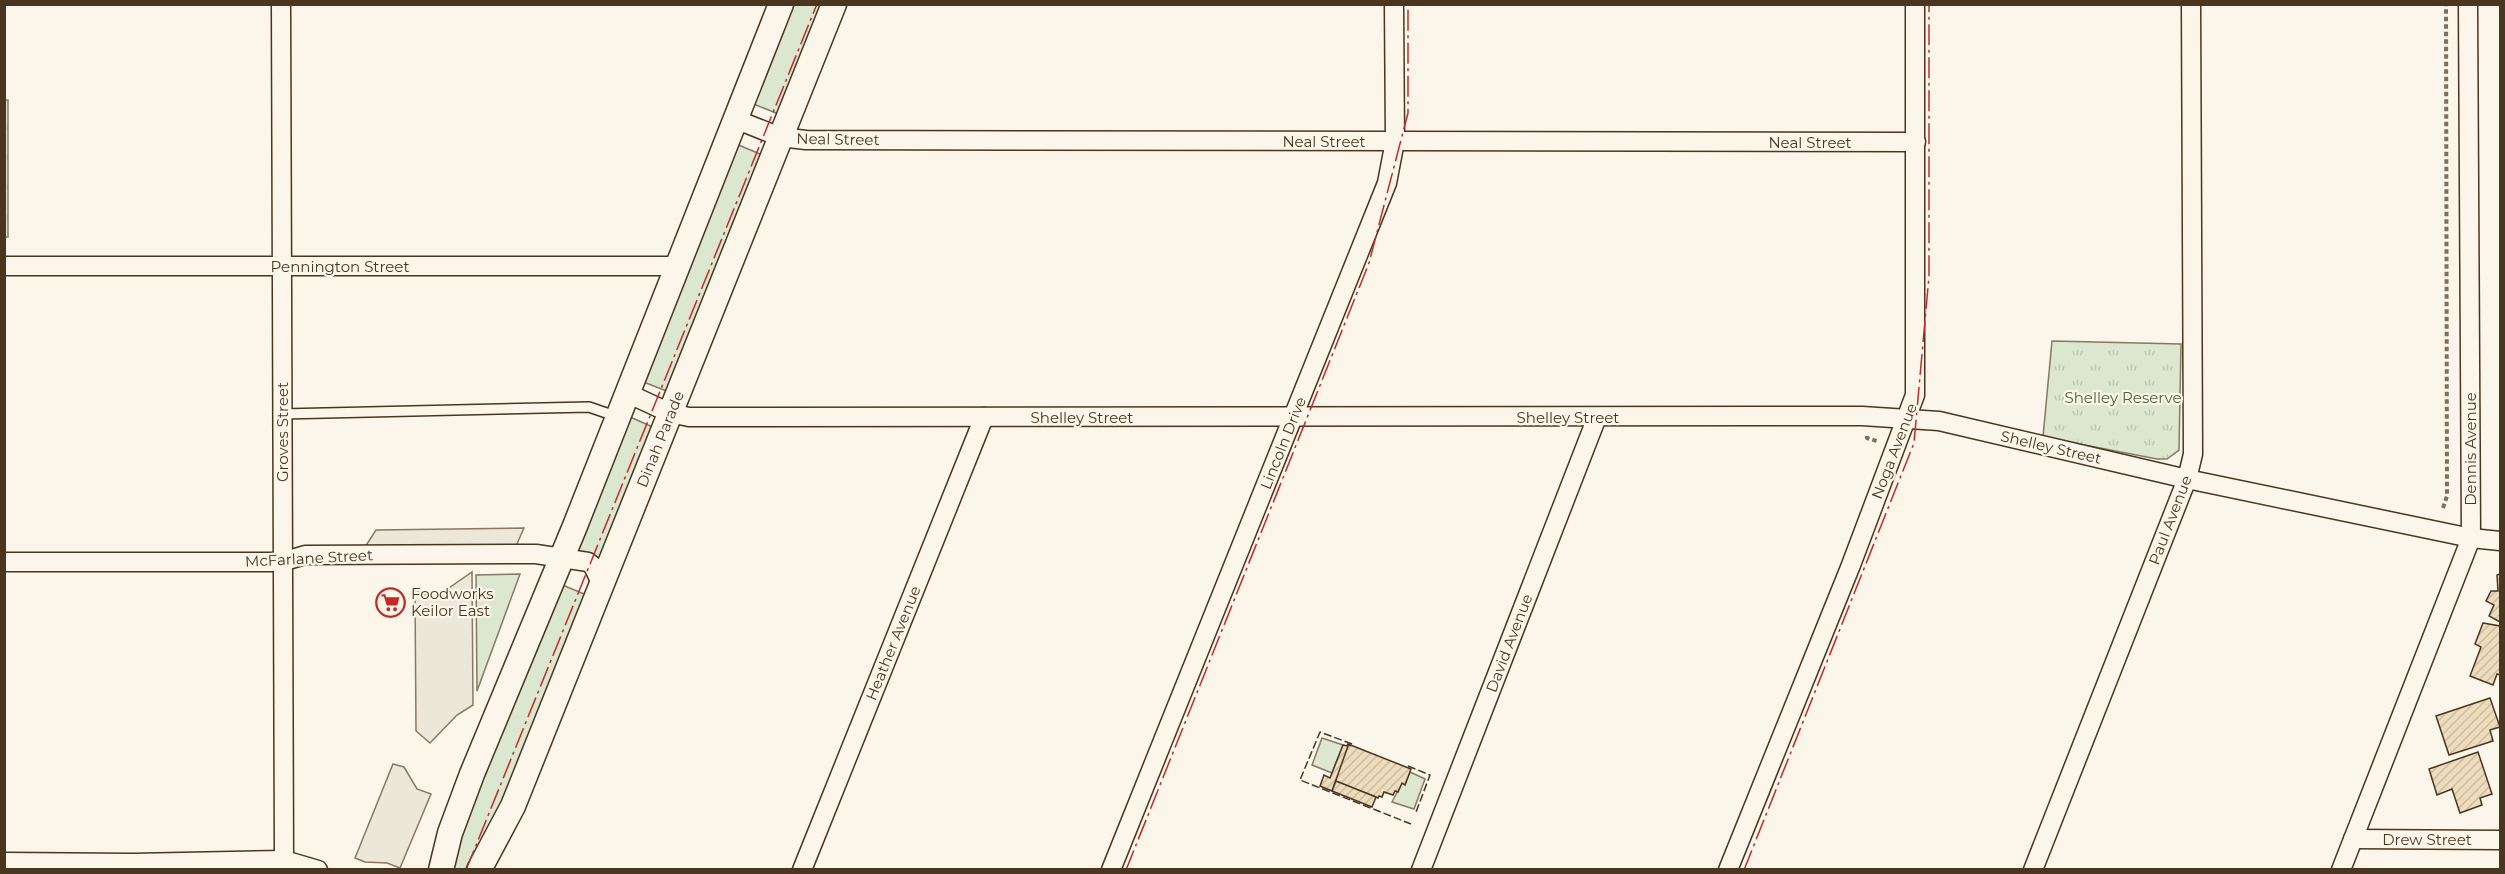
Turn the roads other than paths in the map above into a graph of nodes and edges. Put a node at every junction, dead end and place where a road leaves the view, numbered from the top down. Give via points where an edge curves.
1 (281, 4) edge
2 (781, 4) edge
3 (834, 4) edge
4 (1394, 4) edge
5 (1915, 4) edge
6 (2191, 4) edge
7 (2468, 4) edge
8 (735, 119) junction
9 (780, 137) junction
10 (1395, 141) junction
11 (1916, 142) junction
12 (4, 266) edge
13 (676, 266) junction
14 (281, 267) junction
15 (627, 393) junction
16 (670, 413) junction
17 (282, 414) junction
18 (1294, 416) junction
19 (618, 417) junction
20 (984, 417) junction
21 (1598, 417) junction
22 (1906, 419) junction
23 (2187, 479) junction
24 (2470, 538) junction
25 (2500, 541) edge
26 (562, 556) junction
27 (4, 562) edge
28 (282, 562) junction
29 (601, 583) junction
30 (2353, 840) junction
31 (2500, 840) edge
32 (284, 860) junction
33 (4, 862) edge
34 (318, 870) edge
35 (441, 870) edge
36 (479, 870) edge
37 (802, 870) edge
38 (1111, 870) edge
39 (1421, 870) edge
40 (1728, 870) edge
41 (2033, 870) edge
42 (2341, 870) edge

1 - 14 street, Groves Street
2 - 8 street
3 - 9 street, Dinah Parade
4 - 10 street, Lincoln Drive
5 - 11 street, Noga Avenue
6 - 23 street, Paul Avenue via 2193,454
7 - 24 street, Dennis Avenue
8 - 9 street, Neal Street
8 - 13 street
9 - 10 street, Neal Street
9 - 16 street, Dinah Parade
10 - 11 street, Neal Street
10 - 18 street, Lincoln Drive via 1387,183
11 - 22 street, Noga Avenue via 1915,395
12 - 14 street, Pennington Street
13 - 14 street, Pennington Street
13 - 15 street
14 - 17 street, Groves Street
15 - 16 street, Shelley Street
15 - 19 street
16 - 20 street, Shelley Street via 689,417
16 - 29 street, Dinah Parade
17 - 19 lane via 589,408
17 - 28 street, Groves Street
18 - 20 street, Shelley Street
18 - 21 street, Shelley Street
18 - 38 street, Lincoln Drive
19 - 26 street
20 - 37 street, Heather Avenue
21 - 22 street, Shelley Street
21 - 39 street, David Avenue
22 - 23 street, Shelley Street via 1939,421
22 - 40 street, Noga Avenue
23 - 24 street, Shelley Street
23 - 41 street, Paul Avenue
24 - 25 street, Shelley Street
24 - 30 street, Dennis Avenue
26 - 28 street, McFarlane Street via 305,555
26 - 29 street, McFarlane Street via 588,562
26 - 35 street via 472,774
27 - 28 street, McFarlane Street
28 - 32 street, Groves Street
29 - 36 street, Dinah Parade via 513,806
30 - 31 street, Drew Street
30 - 42 street, Dennis Avenue
32 - 33 street
32 - 34 street

